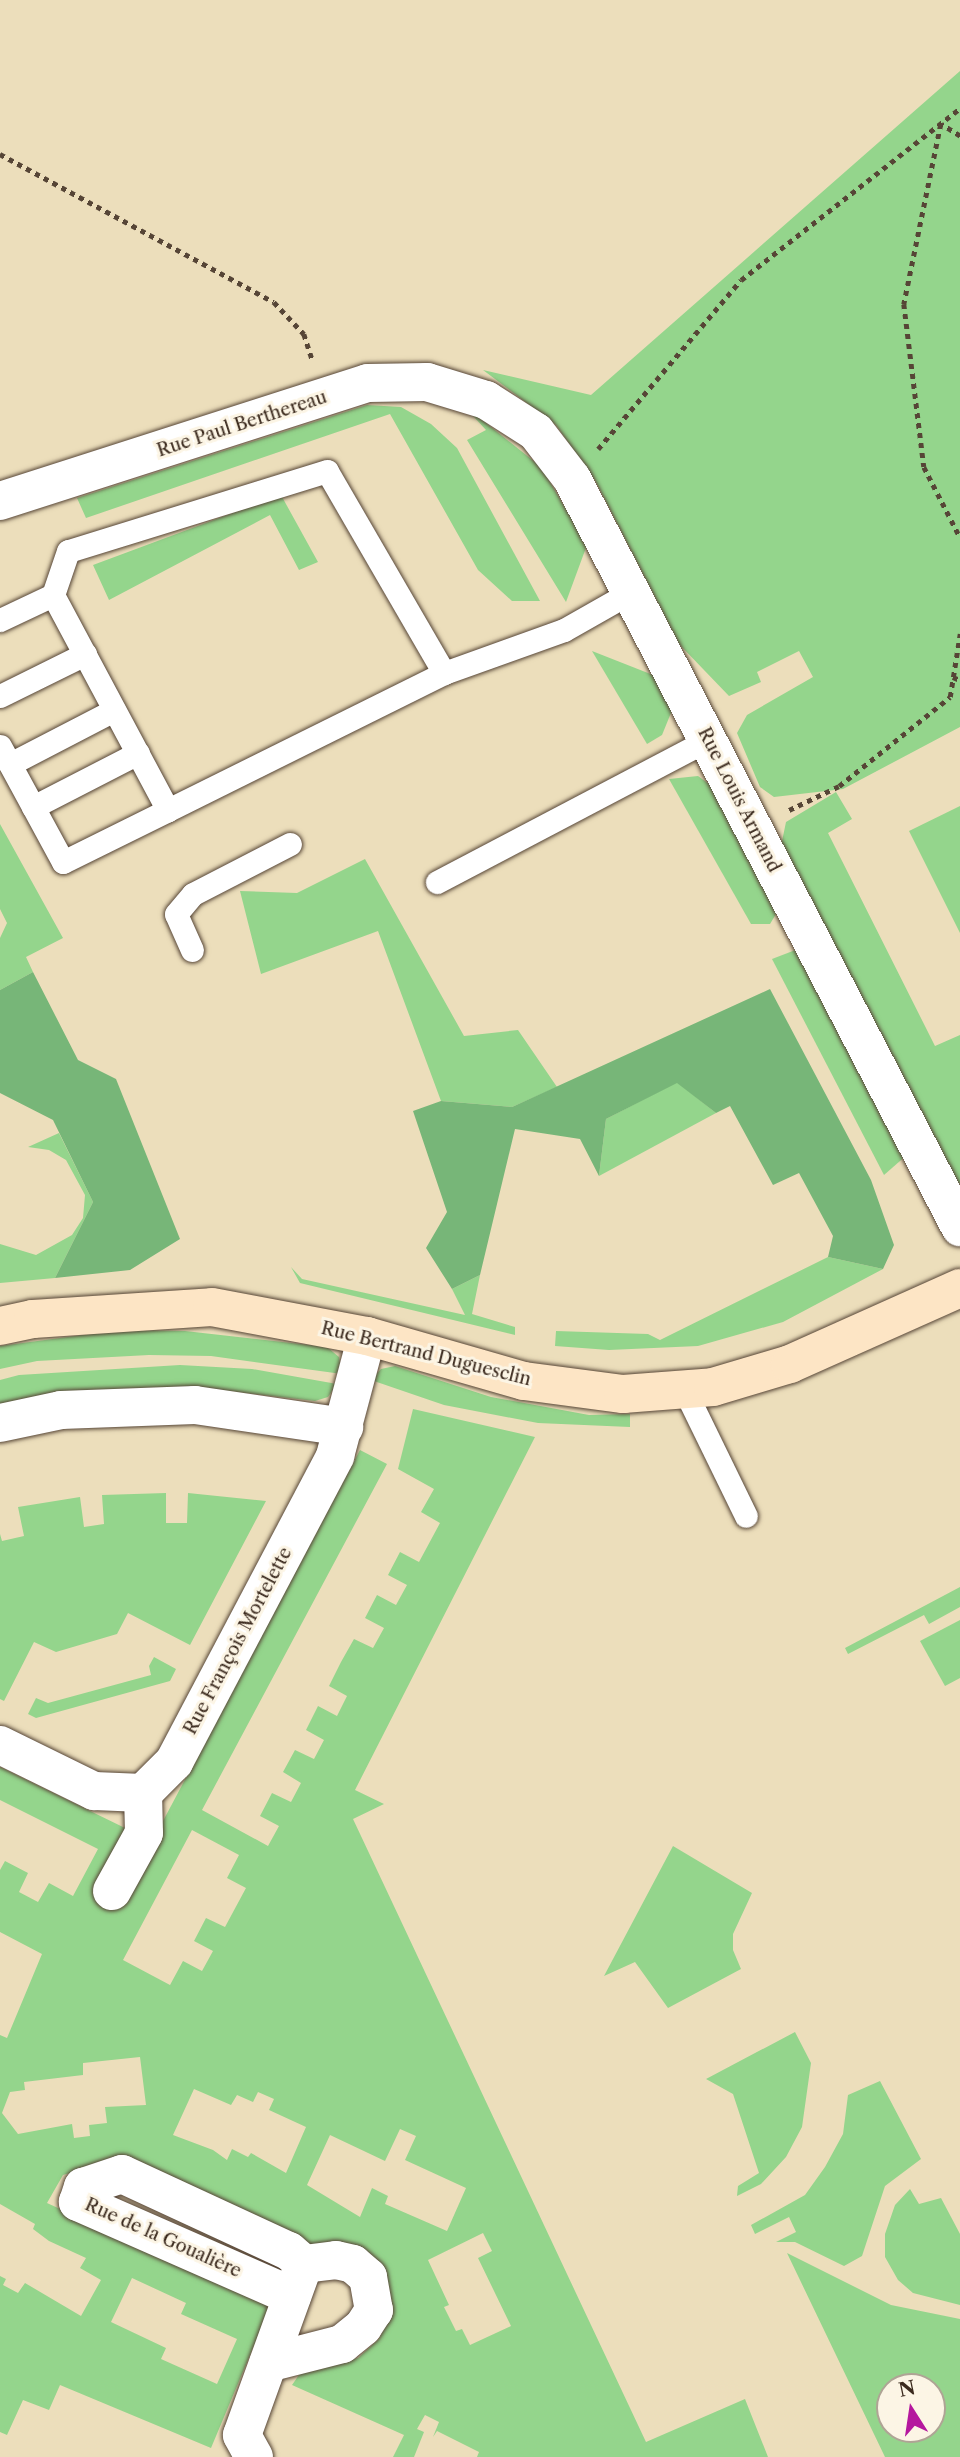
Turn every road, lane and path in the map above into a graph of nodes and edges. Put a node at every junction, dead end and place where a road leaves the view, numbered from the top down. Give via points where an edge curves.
1 (960, 108) edge
2 (941, 124) junction
3 (960, 136) edge
4 (0, 154) edge
5 (326, 397) junction
6 (486, 400) joint
7 (572, 479) junction
8 (0, 501) edge
9 (960, 537) edge
10 (631, 592) junction
11 (54, 595) junction
12 (0, 620) edge
13 (960, 634) edge
14 (85, 654) junction
15 (444, 673) junction
16 (953, 677) junction
17 (960, 680) edge
18 (0, 696) edge
19 (114, 710) junction
20 (708, 740) junction
21 (138, 753) junction
22 (5, 755) edge
23 (33, 807) junction
24 (168, 810) junction
25 (753, 827) junction
26 (290, 844) dead end
27 (436, 882) dead end
28 (192, 950) dead end
29 (960, 1227) edge
30 (960, 1288) edge
31 (0, 1326) edge
32 (367, 1336) junction
33 (684, 1390) junction
34 (0, 1423) edge
35 (344, 1427) junction
36 (746, 1516) dead end
37 (0, 1745) edge
38 (143, 1793) junction
39 (112, 1891) dead end
40 (298, 2280) junction
41 (268, 2363) junction
42 (254, 2457) edge

1 - 2 path
2 - 3 path
2 - 7 path via 741,280
2 - 9 path via 904,304 924,467
4 - 5 path via 274,302 304,334
5 - 6 street, Rue Paul Berthereau via 368,383 427,382
5 - 8 street, Rue Paul Berthereau
6 - 7 street, Rue Louis Armand via 536,432
7 - 10 street, Rue Louis Armand
10 - 15 lane via 564,630
10 - 20 street, Rue Louis Armand
11 - 12 lane
11 - 14 lane
11 - 15 lane via 68,551 327,471
13 - 16 path
14 - 18 lane
14 - 19 lane
15 - 24 lane
16 - 17 path
16 - 25 path via 950,697 839,786
19 - 21 lane
19 - 22 lane
20 - 25 street, Rue Louis Armand
20 - 27 lane
21 - 23 lane
21 - 24 lane
22 - 23 lane
23 - 24 lane via 63,862
25 - 29 street, Rue Louis Armand
26 - 28 lane via 193,894 176,914
30 - 33 street, Rue Bertrand Duguesclin via 790,1364 713,1387
31 - 32 street, Rue Bertrand Duguesclin via 33,1319 212,1307
32 - 33 street, Rue Bertrand Duguesclin via 524,1381 623,1394
32 - 35 street, Rue François Mortelette
33 - 36 lane
34 - 35 street via 61,1410 195,1405
35 - 38 street, Rue François Mortelette via 335,1456 174,1762
37 - 38 street via 94,1791
38 - 39 street via 144,1833
40 - 40 street, Rue de la Goualière via 289,2251 122,2174 83,2187 78,2202
40 - 41 street
40 - 41 street, Rue de la Goualière via 336,2260 353,2264 368,2277 374,2310 363,2327 342,2344
41 - 42 street via 242,2435

